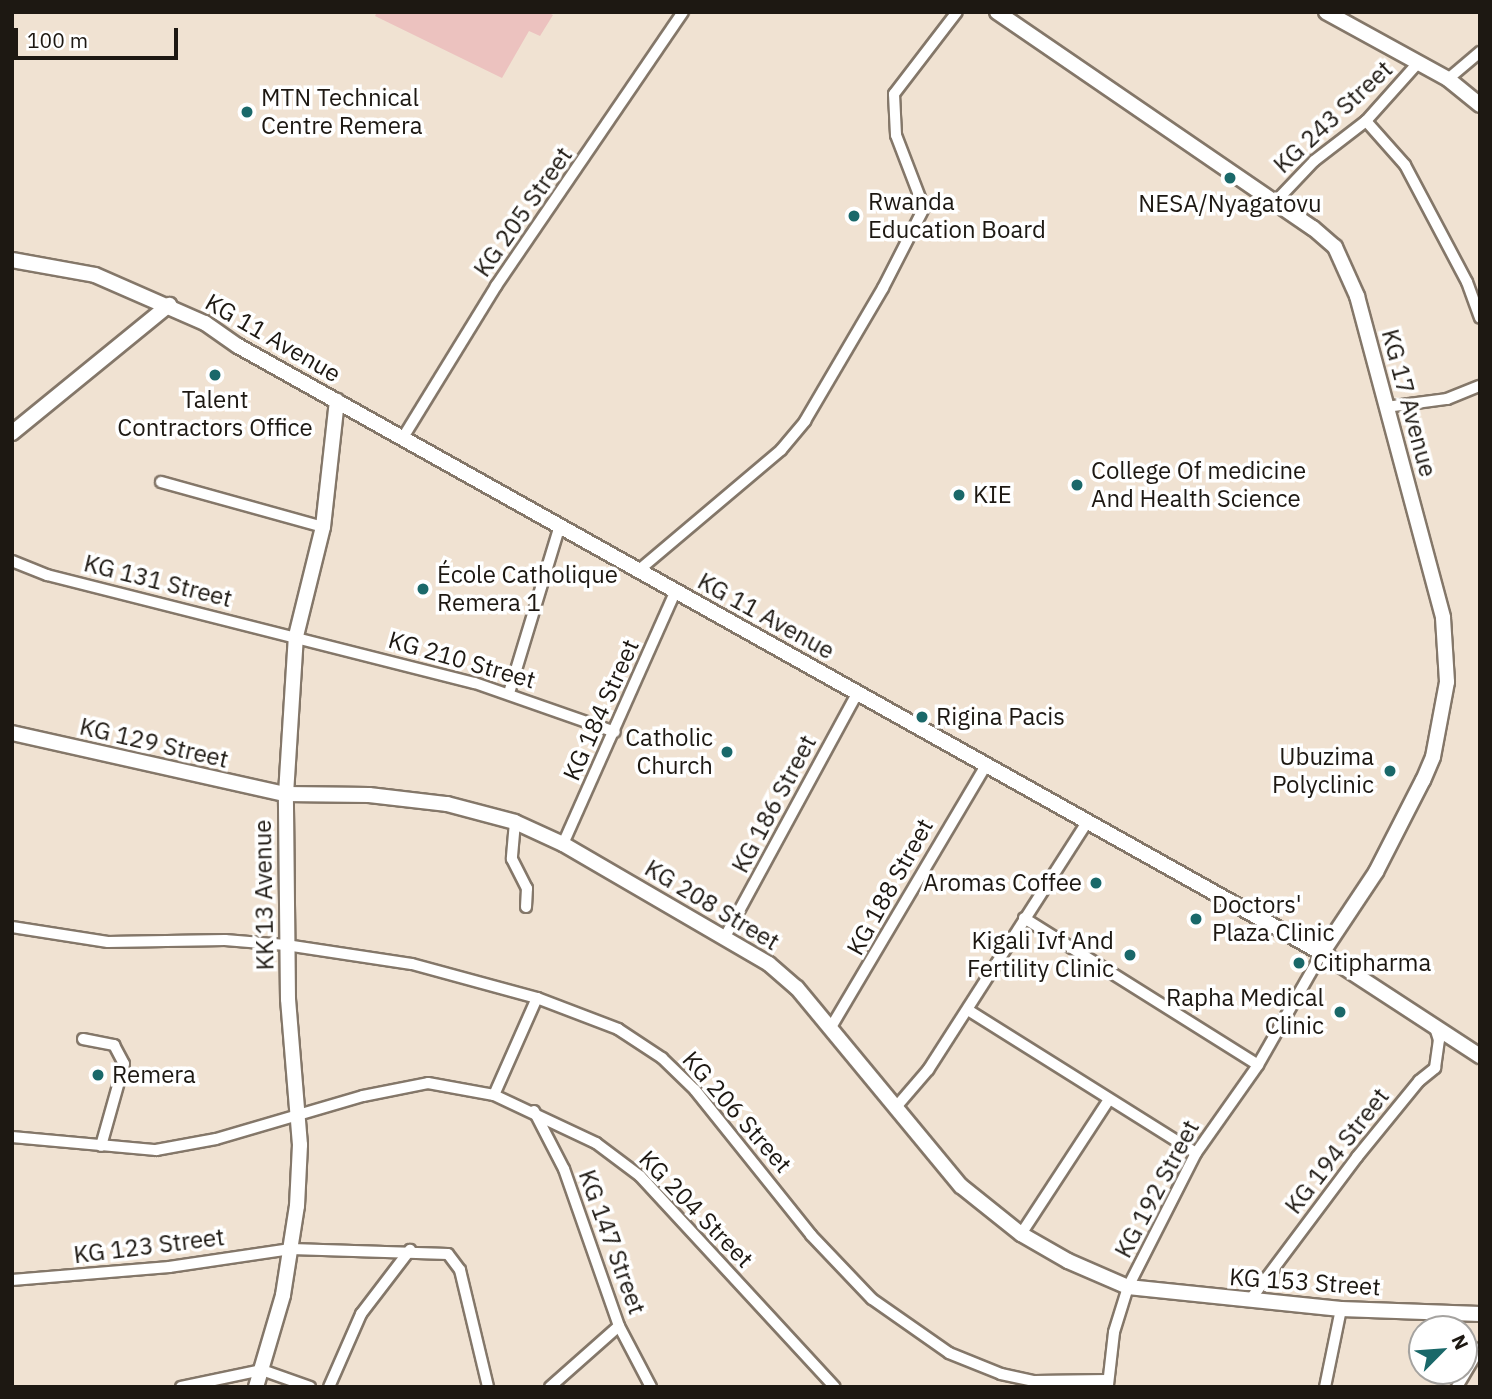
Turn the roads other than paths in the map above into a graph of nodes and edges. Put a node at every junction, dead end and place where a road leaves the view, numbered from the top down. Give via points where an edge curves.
1 (683, 12) edge
2 (957, 12) edge
3 (997, 12) edge
4 (1326, 12) edge
5 (1480, 52) edge
6 (1418, 64) junction
7 (1448, 79) junction
8 (1480, 105) edge
9 (1366, 121) junction
10 (1278, 200) junction
11 (12, 260) edge
12 (169, 305) junction
13 (1480, 318) edge
14 (1480, 386) edge
15 (337, 401) junction
16 (1386, 407) junction
17 (12, 433) edge
18 (402, 439) junction
19 (161, 482) dead end
20 (559, 525) junction
21 (323, 527) junction
22 (12, 561) edge
23 (639, 570) junction
24 (675, 592) junction
25 (296, 636) junction
26 (858, 692) junction
27 (509, 693) junction
28 (615, 732) junction
29 (12, 733) edge
30 (986, 765) junction
31 (286, 794) junction
32 (515, 822) junction
33 (1086, 824) junction
34 (562, 844) junction
35 (526, 907) dead end
36 (1024, 918) junction
37 (12, 926) edge
38 (726, 935) junction
39 (286, 945) junction
40 (1322, 953) junction
41 (537, 998) junction
42 (968, 1010) junction
43 (1433, 1023) junction
44 (830, 1029) junction
45 (83, 1039) dead end
46 (1480, 1056) edge
47 (1258, 1065) junction
48 (494, 1095) junction
49 (1108, 1101) junction
50 (897, 1106) junction
51 (534, 1111) junction
52 (296, 1115) junction
53 (12, 1137) edge
54 (102, 1146) junction
55 (1196, 1153) junction
56 (1021, 1234) junction
57 (290, 1249) junction
58 (410, 1250) junction
59 (12, 1280) edge
60 (1128, 1287) junction
61 (1250, 1300) junction
62 (1341, 1309) junction
63 (1480, 1314) edge
64 (619, 1326) junction
65 (1480, 1348) edge
66 (262, 1370) junction
67 (1108, 1383) edge
68 (181, 1387) edge
69 (256, 1387) edge
70 (310, 1387) edge
71 (329, 1387) edge
72 (488, 1387) edge
73 (550, 1387) edge
74 (652, 1387) edge
75 (835, 1387) edge
76 (1325, 1387) edge
77 (1457, 1387) edge

1 - 18 street, KG 205 Street via 496,286
2 - 23 street via 894,94 896,135 924,208 876,299 804,421 780,450
3 - 10 street, KG 17 Avenue
4 - 6 street
5 - 7 street
6 - 7 street
6 - 9 street, KG 243 Street
7 - 8 street
9 - 10 street, KG 243 Street via 1314,161
9 - 13 street via 1405,165 1467,282
10 - 16 street, KG 17 Avenue via 1335,247 1345,265
11 - 12 street, KG 11 Avenue via 95,275
12 - 15 street, KG 11 Avenue
12 - 17 street
14 - 16 street via 1447,399
15 - 18 street, KG 11 Avenue
15 - 21 street, KK 13 Avenue
16 - 40 street, KG 17 Avenue via 1443,618 1447,682 1433,757 1423,780 1376,872
18 - 20 street, KG 11 Avenue
19 - 21 street
20 - 23 street, KG 11 Avenue
20 - 27 street
21 - 25 street, KK 13 Avenue
22 - 25 street, KG 131 Street via 47,575
23 - 24 street, KG 11 Avenue
24 - 26 street, KG 11 Avenue
24 - 28 street, KG 184 Street
25 - 27 street, KG 210 Street
25 - 31 street, KK 13 Avenue
26 - 30 street, KG 11 Avenue
26 - 38 street, KG 186 Street
27 - 28 street, KG 210 Street
28 - 34 street, KG 184 Street
29 - 31 street, KG 129 Street
30 - 33 street, KG 11 Avenue
30 - 44 street, KG 188 Street
31 - 32 street, KG 208 Street via 369,795 447,804
31 - 39 street, KK 13 Avenue
32 - 34 street, KG 208 Street
32 - 35 street via 512,859 527,888
33 - 36 street
33 - 40 street, KG 11 Avenue
34 - 38 street, KG 208 Street
36 - 42 street
36 - 47 street
37 - 39 street, KG 206 Street via 108,942 225,940
38 - 44 street, KG 208 Street via 797,988
39 - 41 street, KG 206 Street via 427,967
39 - 52 street, KK 13 Avenue
40 - 43 street, KG 11 Avenue
40 - 47 street, KG 192 Street
41 - 48 street
41 - 67 street, KG 206 Street via 618,1029 662,1058 695,1090 837,1265 872,1299 949,1353 1001,1374 1035,1381
42 - 49 street
42 - 50 street
43 - 46 street, KG 11 Avenue
43 - 61 street, KG 194 Street via 1439,1040 1435,1068 1357,1157
44 - 50 street, KG 208 Street
45 - 54 street via 114,1045 124,1064
47 - 55 street, KG 192 Street
48 - 51 street, KG 204 Street
48 - 52 street, KG 204 Street via 428,1083
49 - 55 street
49 - 56 street
50 - 56 street, KG 208 Street via 961,1186
51 - 64 street, KG 147 Street via 564,1169
51 - 75 street, KG 204 Street via 597,1143 640,1176
52 - 54 street, KG 204 Street via 216,1139 156,1150
52 - 57 street, KK 13 Avenue via 300,1145
53 - 54 street, KG 204 Street
55 - 60 street, KG 192 Street
56 - 60 street, KG 208 Street
57 - 58 street, KG 123 Street
57 - 59 street, KG 123 Street via 169,1267
57 - 66 street, KK 13 Avenue via 283,1295
58 - 71 street via 361,1314
58 - 72 street, KG 123 Street via 448,1254 460,1270
60 - 61 street, KG 153 Street
60 - 67 street, KG 192 Street via 1114,1332
61 - 62 street, KG 153 Street
62 - 63 street, KG 153 Street
62 - 76 street
64 - 73 street
64 - 74 street, KG 147 Street
65 - 77 street
66 - 68 street
66 - 69 street, KK 13 Avenue
66 - 70 street

